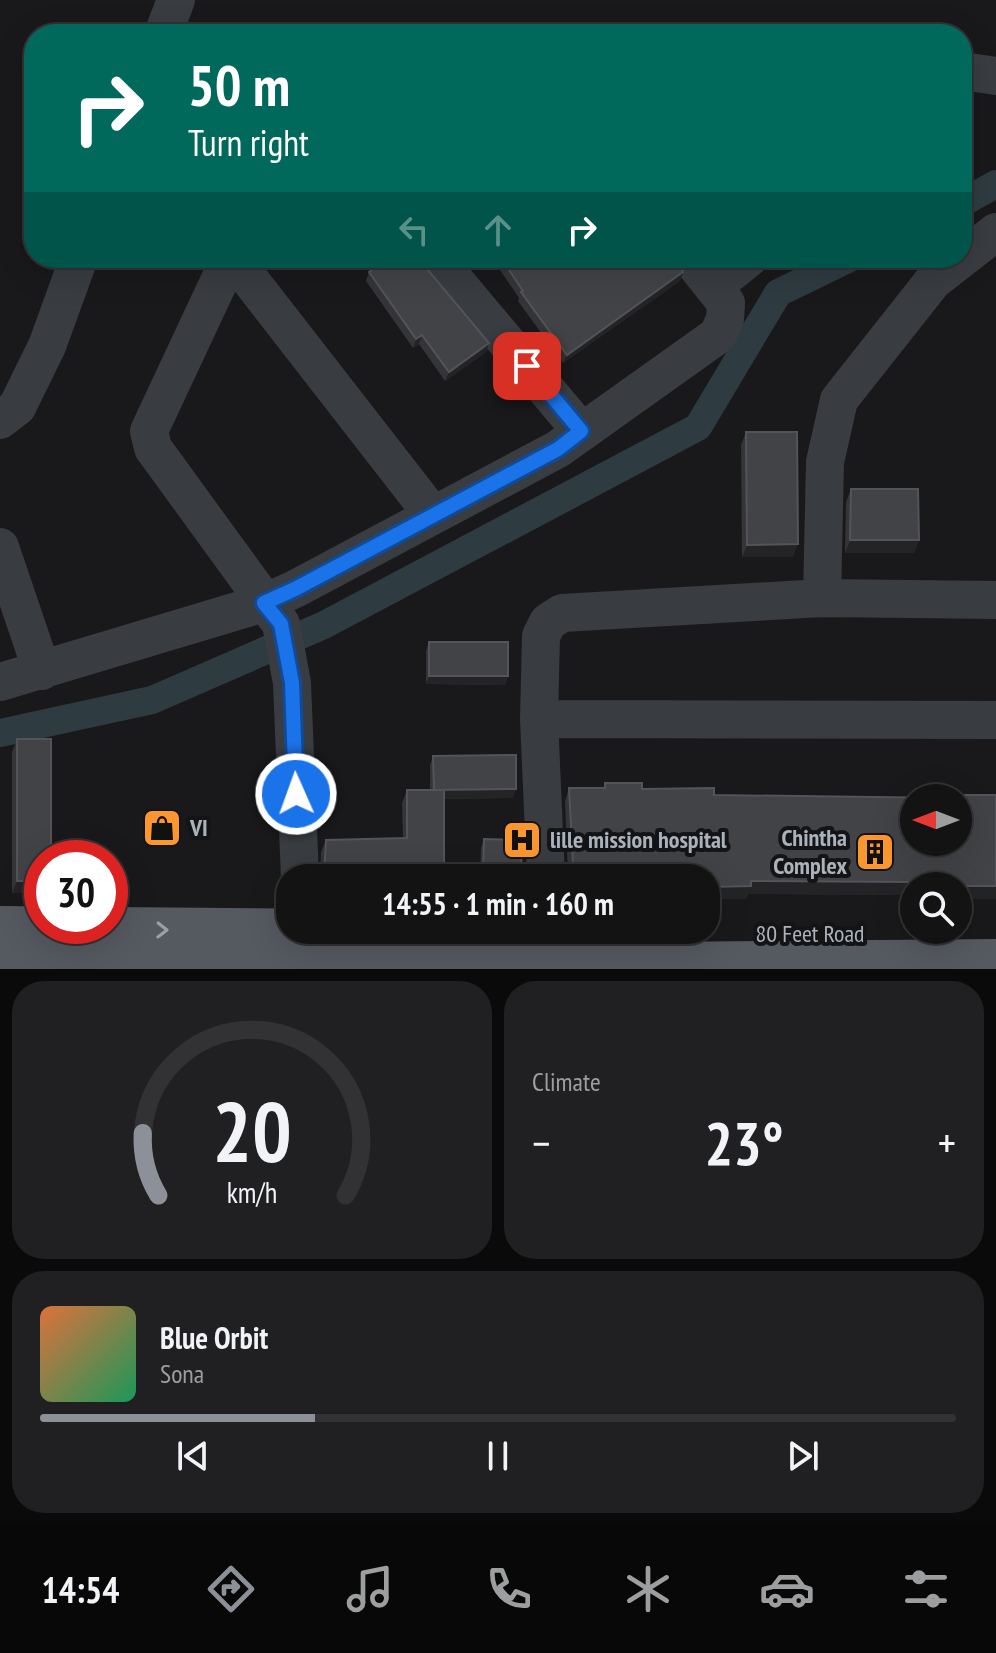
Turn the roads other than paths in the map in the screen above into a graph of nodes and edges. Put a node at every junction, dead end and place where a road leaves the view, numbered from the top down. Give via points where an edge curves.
1 (176, 0) edge
2 (167, 24) edge
3 (996, 232) edge
4 (972, 251) edge
5 (75, 268) edge
6 (227, 268) edge
7 (240, 268) edge
8 (444, 268) edge
9 (698, 268) edge
10 (737, 268) edge
11 (950, 268) edge
12 (713, 287) junction
13 (0, 420) edge
14 (581, 431) junction
15 (432, 514) junction
16 (0, 547) edge
17 (822, 598) junction
18 (996, 600) edge
19 (272, 614) junction
20 (42, 671) junction
21 (0, 682) edge
22 (539, 719) junction
23 (996, 720) edge
24 (299, 864) edge
25 (545, 864) edge
26 (0, 928) edge
27 (996, 934) edge
28 (276, 942) edge
29 (287, 944) edge
30 (337, 944) edge
31 (550, 950) edge
32 (996, 961) edge
33 (0, 963) edge

1 - 2 street
3 - 4 street
5 - 13 street via 47,346 17,407
6 - 19 street via 149,431 153,448
7 - 15 street
8 - 14 street
9 - 12 street
10 - 12 street
11 - 17 street via 933,281 839,400 825,462
12 - 14 street via 726,303 718,335
14 - 15 street via 558,449
15 - 19 street via 295,589
16 - 20 street
17 - 18 street
17 - 22 street via 562,613 548,622 541,636
19 - 20 street
19 - 24 street via 292,683
20 - 21 street
22 - 23 street
22 - 25 street
26 -> 28 main road, 80 Feet Road
27 - 31 main road, 80 Feet Road
29 - 33 main road, 80 Feet Road
30 - 31 main road, 80 Feet Road
31 - 32 main road, 80 Feet Road

